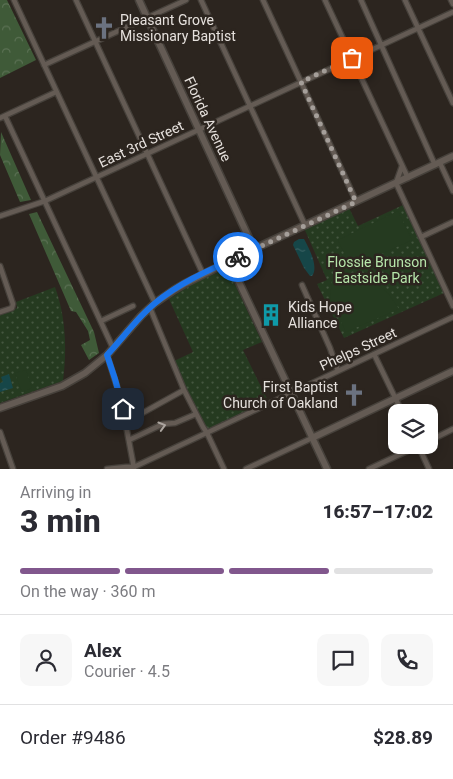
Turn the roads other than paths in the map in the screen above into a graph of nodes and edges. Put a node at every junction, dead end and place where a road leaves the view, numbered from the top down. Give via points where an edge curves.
1 (14, 0) edge
2 (76, 0) edge
3 (139, 0) edge
4 (186, 0) edge
5 (200, 0) edge
6 (263, 0) edge
7 (325, 0) edge
8 (361, 0) edge
9 (405, 0) edge
10 (451, 0) edge
11 (453, 4) edge
12 (453, 12) edge
13 (147, 18) junction
14 (418, 28) junction
15 (96, 42) junction
16 (381, 45) junction
17 (352, 58) junction
18 (44, 66) junction
19 (301, 82) junction
20 (56, 92) junction
21 (453, 104) edge
22 (250, 106) junction
23 (3, 117) edge
24 (198, 129) junction
25 (147, 153) junction
26 (453, 156) edge
27 (438, 164) junction
28 (402, 166) junction
29 (96, 177) junction
30 (408, 178) junction
31 (396, 183) junction
32 (453, 191) edge
33 (45, 201) junction
34 (356, 202) junction
35 (0, 216) edge
36 (453, 222) edge
37 (305, 225) junction
38 (421, 237) junction
39 (254, 249) junction
40 (229, 261) junction
41 (0, 266) edge
42 (203, 274) junction
43 (302, 285) dead end
44 (152, 305) junction
45 (133, 306) dead end
46 (453, 306) edge
47 (0, 312) edge
48 (453, 317) edge
49 (101, 321) junction
50 (113, 348) junction
51 (374, 354) junction
52 (107, 355) junction
53 (338, 371) junction
54 (453, 371) edge
55 (184, 390) junction
56 (290, 393) junction
57 (395, 398) junction
58 (398, 404) edge
59 (0, 408) edge
60 (196, 414) junction
61 (125, 419) junction
62 (453, 429) edge
63 (0, 432) edge
64 (207, 433) junction
65 (438, 436) edge
66 (312, 438) junction
67 (129, 440) junction
68 (400, 454) edge
69 (423, 454) edge
70 (134, 468) edge
71 (13, 469) edge
72 (107, 469) edge
73 (224, 469) edge
74 (246, 469) edge
75 (327, 469) edge
76 (369, 469) edge
77 (429, 469) edge

1 - 18 street
2 - 15 street
3 - 13 street, Florida Avenue
4 - 13 street
5 - 22 street
6 - 19 street
7 - 17 street
8 - 16 street
9 - 14 street
10 - 11 street
12 - 14 street, East 3rd Street
13 - 15 street
13 - 24 street, Florida Avenue
14 - 16 street, East 3rd Street
14 - 21 street
15 - 18 street
15 - 25 street
16 - 17 street, East 3rd Street
16 - 27 street
17 - 19 street, East 3rd Street
17 - 28 street
18 - 20 street
19 - 22 street, East 3rd Street
19 - 34 street
20 - 23 street
20 - 29 street
22 - 24 street, East 3rd Street
22 - 37 street
23 - 33 street
24 - 25 street, East 3rd Street
24 - 39 street, Florida Avenue
25 - 29 street, East 3rd Street
25 - 42 street
26 - 27 street
27 - 30 street
27 - 32 street
28 - 30 street
28 - 31 street
29 - 33 street, East 3rd Street
29 - 44 street
30 - 31 street
31 - 34 street
31 - 38 street
33 - 35 street, East 3rd Street
33 - 49 street
34 - 37 street
36 - 38 street
37 - 39 street
38 - 46 street
39 - 40 street
40 - 42 street
40 - 56 street
41 - 47 street via 13,304 12,308
42 - 44 street
43 - 53 street
44 - 50 street
44 - 55 street
45 - 49 street
48 - 51 street, Phelps Street
49 - 50 street
50 - 52 street
51 - 53 street, Phelps Street
51 - 57 street
52 - 59 street via 62,386
52 - 61 street
53 - 56 street, Phelps Street
54 - 57 street
55 - 60 street
55 - 61 street via 137,416
56 - 64 street, Phelps Street
56 - 66 street
57 - 58 street
57 - 66 street
60 - 64 street
67 -> 60 street via 163,424 176,423
61 - 67 street
62 - 65 street
63 - 71 street
64 - 70 street, Phelps Street
64 - 73 street
66 - 74 street
66 - 75 street
67 - 70 street
68 - 76 street
69 - 77 street
70 - 72 street, Phelps Street

